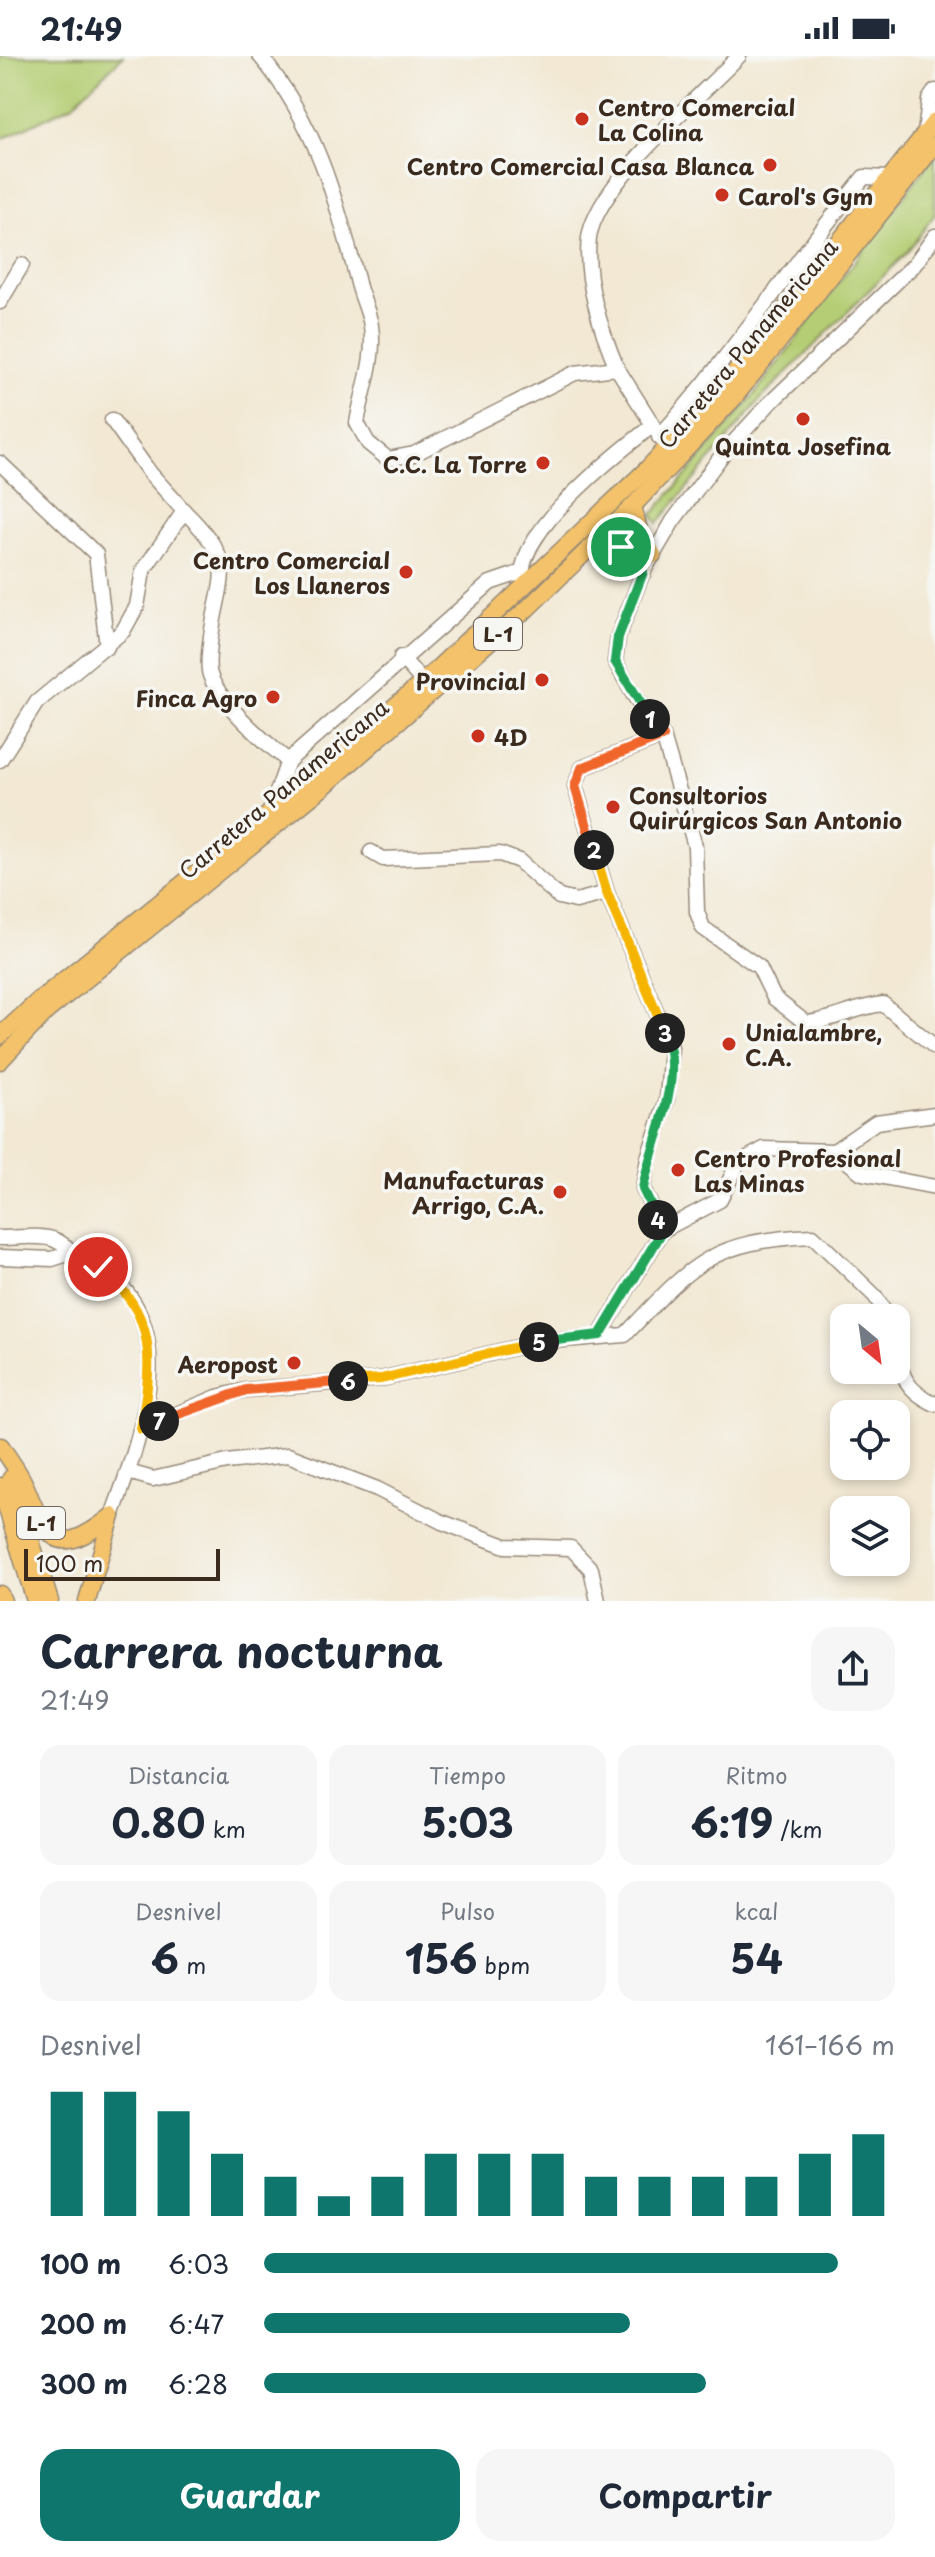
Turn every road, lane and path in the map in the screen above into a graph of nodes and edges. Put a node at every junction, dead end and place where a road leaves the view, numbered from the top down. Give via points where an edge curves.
1 (260, 56) edge
2 (739, 56) edge
3 (935, 91) edge
4 (932, 133) edge
5 (935, 236) edge
6 (22, 265) dead end
7 (0, 302) edge
8 (617, 368) junction
9 (112, 420) dead end
10 (660, 437) junction
11 (0, 463) edge
12 (633, 506) junction
13 (184, 511) junction
14 (588, 548) junction
15 (653, 555) junction
16 (643, 572) junction
17 (524, 579) junction
18 (107, 647) junction
19 (401, 657) junction
20 (423, 682) junction
21 (663, 736) junction
22 (0, 760) edge
23 (288, 761) junction
24 (269, 814) junction
25 (371, 852) dead end
26 (607, 893) junction
27 (1, 1034) edge
28 (935, 1047) edge
29 (0, 1061) edge
30 (935, 1114) edge
31 (834, 1151) junction
32 (935, 1187) edge
33 (663, 1230) junction
34 (5, 1238) edge
35 (71, 1253) junction
36 (5, 1257) edge
37 (880, 1304) edge
38 (600, 1335) junction
39 (906, 1384) edge
40 (935, 1404) edge
41 (141, 1429) junction
42 (1, 1444) edge
43 (128, 1472) junction
44 (0, 1486) edge
45 (112, 1516) junction
46 (0, 1594) edge
47 (3, 1601) edge
48 (35, 1601) edge
49 (50, 1601) edge
50 (87, 1601) edge
51 (598, 1601) edge

1 - 8 street via 285,86 313,139 337,202 371,326 371,361 357,423 368,443 388,459 414,454 575,373
2 - 8 street via 607,195 589,237 601,331
3 - 4 street via 929,100
4 - 10 main road, Carretera Panamericana / L-1 via 721,390
4 - 12 main road, Carretera Panamericana / L-1 via 733,399
5 - 15 street via 914,265 723,454
6 - 7 street
8 - 10 street
9 - 13 street
10 - 17 main road, Carretera Panamericana / L-1
10 - 17 street via 597,468 538,536
11 - 18 street via 96,554
12 - 14 main road, Carretera Panamericana / L-1
12 - 15 main road
13 - 18 street via 143,571 137,606
13 - 23 street via 213,539 222,563 208,671 214,685
14 - 16 main road via 621,547
14 - 29 main road, Carretera Panamericana / L-1 via 528,608 321,789 47,1011
15 - 16 street
16 - 21 street via 618,637 615,661
17 - 19 street via 490,583
17 - 20 main road, Carretera Panamericana / L-1
18 - 22 street via 37,702
19 - 20 street
19 - 23 street
20 - 24 main road, Carretera Panamericana / L-1
21 - 26 street via 582,768 575,786
21 - 28 street via 695,846 697,912 703,928 759,967 774,998 806,1023 883,1004
23 - 24 street
24 - 27 main road, Carretera Panamericana / L-1
25 - 26 street via 383,859 500,854 519,861 559,897 576,901
26 - 33 street via 671,1047 667,1099 643,1189
30 - 31 street via 876,1122
31 - 32 street via 862,1173
31 - 33 street via 764,1149 750,1154 738,1163 720,1200
33 - 38 street
34 - 35 street via 54,1239
35 - 36 street via 52,1259
35 - 41 street via 118,1282 142,1322 151,1366
37 - 38 street via 813,1236 780,1237 698,1262 625,1335
38 - 41 street via 539,1342 381,1379 246,1390
39 - 40 street
41 - 43 street
42 - 45 main road, L-1 via 50,1534 62,1540 85,1537
42 - 49 main road, L-1
43 - 45 street
43 - 51 street via 153,1479 288,1455 505,1546 571,1548 591,1569
44 - 48 main road, L-1
45 - 50 main road
46 - 47 main road

